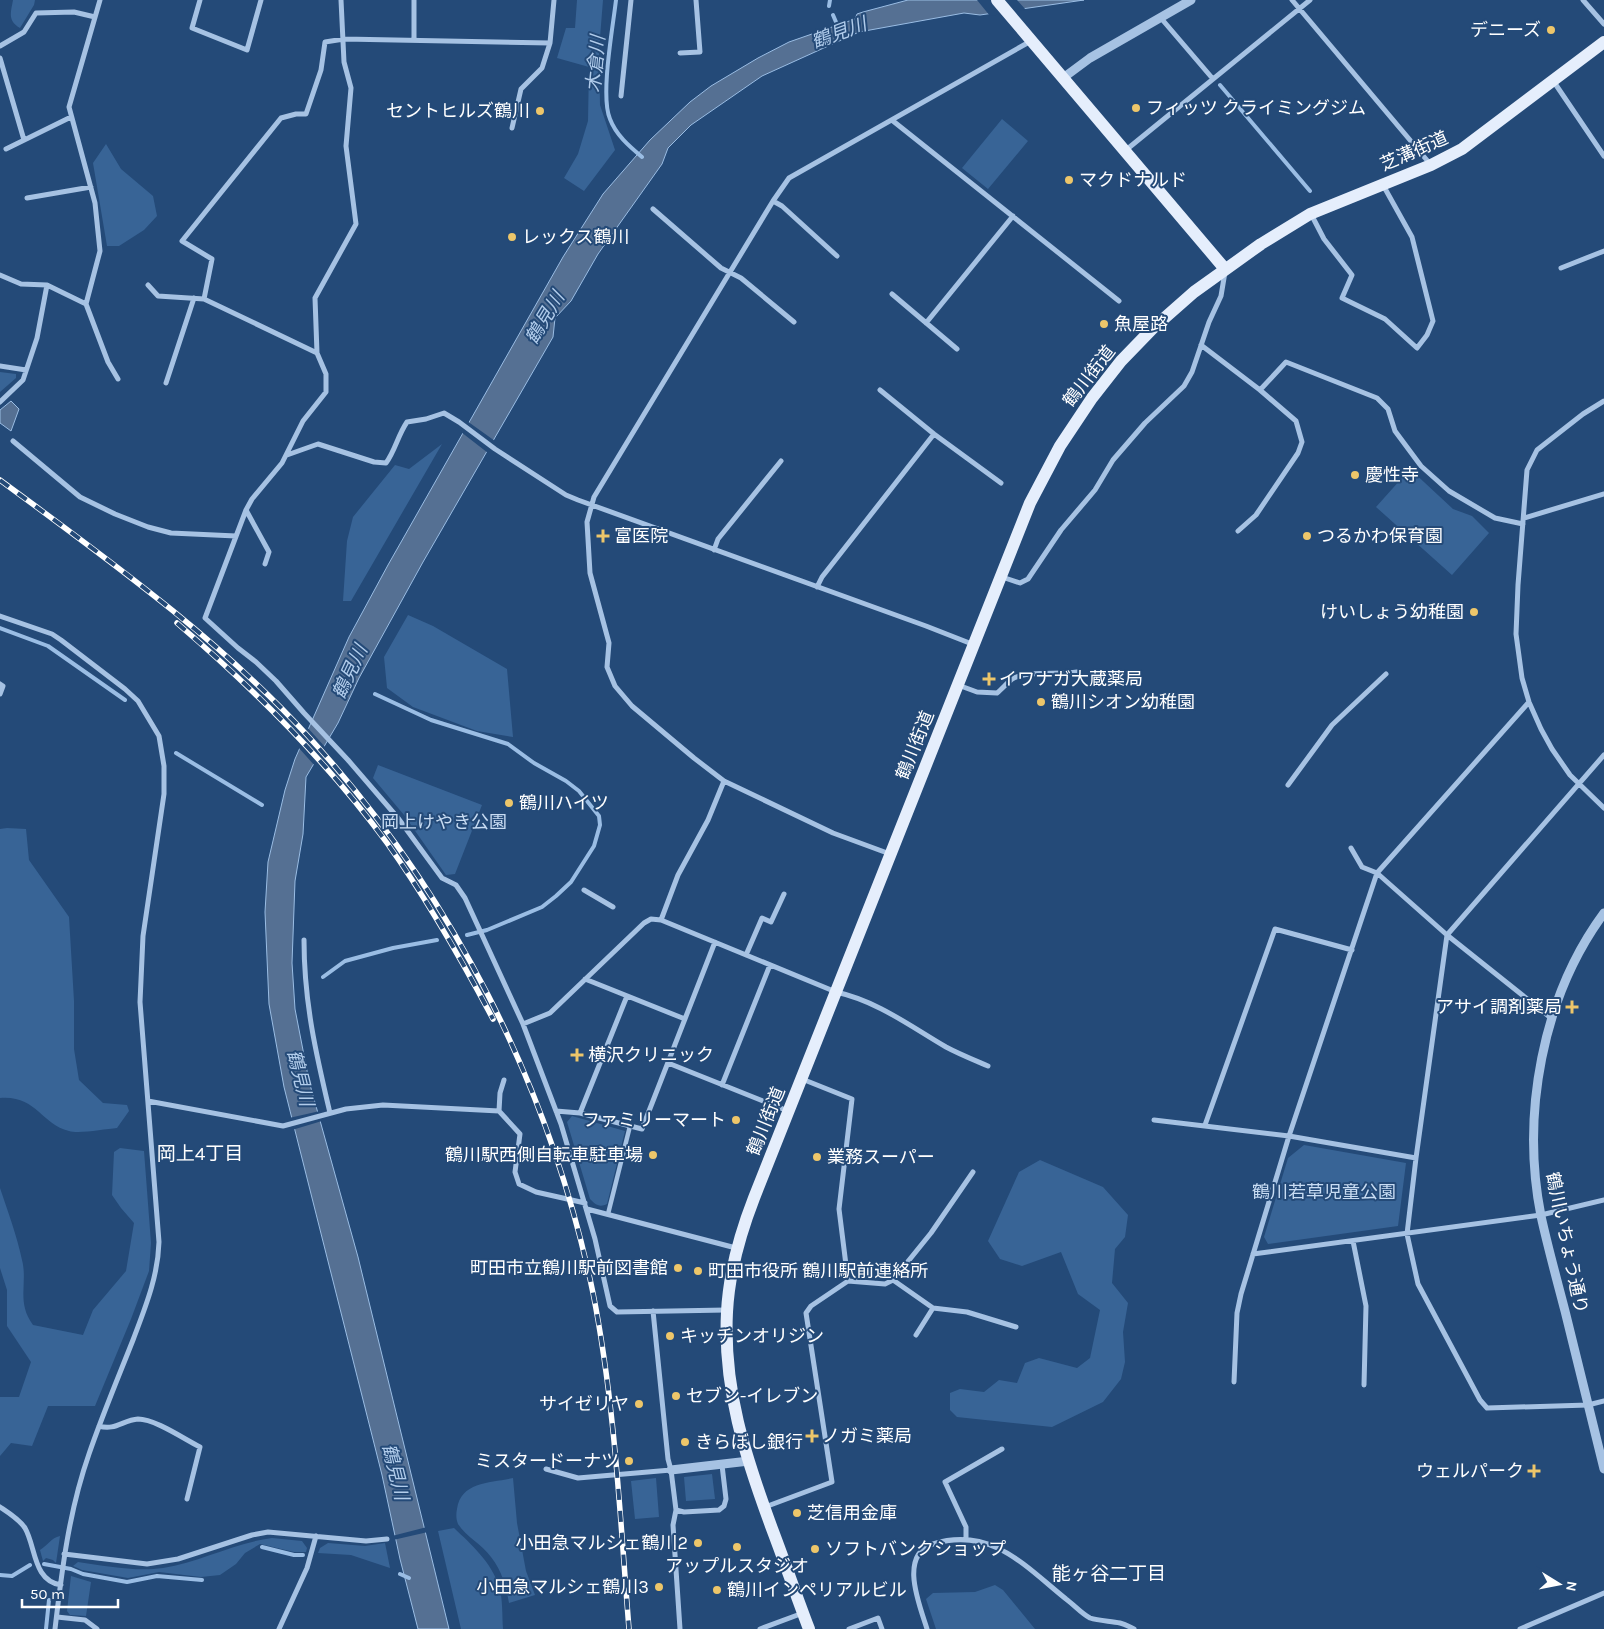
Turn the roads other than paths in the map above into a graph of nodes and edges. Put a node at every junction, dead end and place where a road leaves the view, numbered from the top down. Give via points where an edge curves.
1 (100, 0) edge
2 (200, 0) edge
3 (261, 0) edge
4 (340, 0) edge
5 (414, 0) edge
6 (554, 0) edge
7 (631, 0) edge
8 (696, 0) edge
9 (997, 0) edge
10 (1191, 0) edge
11 (1292, 0) edge
12 (1310, 0) edge
13 (1583, 0) edge
14 (1299, 9) junction
15 (95, 17) junction
16 (1160, 17) junction
17 (1604, 24) edge
18 (344, 38) junction
19 (414, 40) junction
20 (1032, 41) junction
21 (1604, 42) edge
22 (550, 43) junction
23 (0, 46) edge
24 (680, 53) dead end
25 (0, 58) edge
26 (1063, 78) junction
27 (1213, 79) junction
28 (1553, 80) junction
29 (621, 96) dead end
30 (71, 117) junction
31 (893, 121) junction
32 (512, 128) dead end
33 (24, 140) junction
34 (6, 148) dead end
35 (1124, 151) junction
36 (1604, 156) edge
37 (1431, 165) junction
38 (1382, 184) junction
39 (91, 187) junction
40 (27, 198) dead end
41 (773, 201) junction
42 (653, 209) dead end
43 (1310, 214) junction
44 (1013, 216) junction
45 (1604, 250) edge
46 (837, 256) dead end
47 (1561, 268) dead end
48 (1225, 269) junction
49 (730, 272) junction
50 (0, 276) edge
51 (47, 284) junction
52 (148, 285) dead end
53 (892, 294) dead end
54 (194, 298) junction
55 (204, 299) junction
56 (1119, 301) dead end
57 (86, 304) junction
58 (794, 322) dead end
59 (926, 323) junction
60 (1200, 345) junction
61 (956, 349) dead end
62 (318, 352) junction
63 (0, 366) edge
64 (26, 370) junction
65 (118, 379) dead end
66 (166, 383) dead end
67 (880, 390) dead end
68 (1260, 390) junction
69 (0, 402) edge
70 (1604, 402) edge
71 (934, 434) junction
72 (13, 441) dead end
73 (287, 455) junction
74 (781, 461) dead end
75 (1001, 483) dead end
76 (1604, 494) edge
77 (1604, 500) edge
78 (591, 506) junction
79 (246, 510) junction
80 (1523, 521) junction
81 (1238, 531) dead end
82 (236, 536) junction
83 (714, 550) junction
84 (265, 564) dead end
85 (1000, 577) junction
86 (817, 587) junction
87 (0, 616) edge
88 (973, 645) junction
89 (1077, 672) dead end
90 (1386, 674) dead end
91 (0, 684) edge
92 (957, 685) junction
93 (0, 694) edge
94 (1529, 702) junction
95 (1604, 755) edge
96 (724, 781) junction
97 (1578, 784) junction
98 (1288, 785) dead end
99 (1604, 808) edge
100 (1351, 848) dead end
101 (890, 854) junction
102 (1377, 872) junction
103 (584, 890) dead end
104 (784, 894) dead end
105 (613, 907) dead end
106 (1604, 913) edge
107 (661, 920) junction
108 (1448, 934) junction
109 (304, 940) dead end
110 (715, 942) junction
111 (1352, 950) junction
112 (746, 955) junction
113 (770, 965) junction
114 (585, 978) junction
115 (836, 992) junction
116 (627, 996) junction
117 (1552, 1018) junction
118 (685, 1019) junction
119 (523, 1024) junction
120 (668, 1063) junction
121 (988, 1066) dead end
122 (801, 1079) junction
123 (504, 1080) dead end
124 (722, 1084) junction
125 (148, 1101) junction
126 (499, 1111) junction
127 (556, 1111) junction
128 (789, 1111) junction
129 (580, 1113) junction
130 (328, 1114) junction
131 (1154, 1120) dead end
132 (1205, 1125) junction
133 (630, 1126) junction
134 (1289, 1136) junction
135 (1416, 1158) junction
136 (973, 1172) dead end
137 (1604, 1200) edge
138 (586, 1206) junction
139 (608, 1214) junction
140 (1541, 1215) junction
141 (1407, 1234) junction
142 (1353, 1241) junction
143 (737, 1248) junction
144 (1253, 1254) junction
145 (893, 1280) junction
146 (848, 1281) junction
147 (933, 1308) junction
148 (727, 1310) junction
149 (653, 1311) junction
150 (1016, 1327) dead end
151 (916, 1335) dead end
152 (1234, 1382) dead end
153 (1364, 1385) dead end
154 (1604, 1402) edge
155 (1588, 1405) junction
156 (99, 1426) junction
157 (1002, 1449) dead end
158 (749, 1461) junction
159 (722, 1465) junction
160 (546, 1469) dead end
161 (1604, 1469) edge
162 (671, 1470) junction
163 (187, 1499) dead end
164 (0, 1507) edge
165 (765, 1507) junction
166 (676, 1510) junction
167 (316, 1536) junction
168 (388, 1538) dead end
169 (966, 1539) junction
170 (64, 1554) junction
171 (61, 1585) junction
172 (1604, 1593) edge
173 (803, 1613) junction
174 (57, 1617) junction
175 (55, 1629) edge
176 (97, 1629) edge
177 (279, 1629) edge
178 (680, 1629) edge
179 (760, 1629) edge
180 (809, 1629) edge
181 (849, 1629) edge
182 (882, 1629) edge
183 (927, 1629) edge
184 (1134, 1629) edge
185 (1520, 1629) edge

1 - 15 street
2 - 3 street via 192,28 247,50
4 - 18 street
5 - 19 street
6 - 22 street
7 - 29 street
8 - 24 street via 700,52
9 - 20 main road
10 - 16 street
11 - 14 street
12 - 14 street
13 - 17 street
14 - 27 street
14 - 37 street
15 - 23 street via 74,12 36,13 24,32
15 - 30 street via 69,108
16 - 26 street via 1090,58
16 - 27 street
18 - 19 street
18 - 55 street via 325,42 321,70 306,114 281,118 182,241 212,258
18 - 62 street via 344,62 351,88 346,146 356,224 315,298
19 - 22 street
20 - 26 main road
20 - 31 street
21 - 28 main road, 芝溝街道
22 - 32 street via 542,68 521,89
25 - 33 street
26 - 35 main road
27 - 35 street
28 - 36 street
28 - 37 main road, 芝溝街道 via 1469,144
30 - 33 street
30 - 39 street
31 - 41 street via 789,178
31 - 44 street
33 - 34 street
35 - 48 main road
37 - 38 main road, 芝溝街道
38 - 43 main road, 芝溝街道
38 - 43 street via 1412,237 1433,320 1417,348 1386,319 1342,298 1352,275 1324,239
39 - 40 street
39 - 57 street via 100,252
41 - 46 street
41 - 49 street
42 - 49 street via 721,268
43 - 48 main road, 芝溝街道
44 - 56 street
44 - 59 street
45 - 47 street
48 - 60 street via 1221,296
48 - 85 main road, 鶴川街道 via 1152,329 1092,398 1042,480
49 - 58 street
49 - 78 street
50 - 51 street via 21,284
51 - 57 street
51 - 64 street via 37,338
52 - 54 street via 158,296
53 - 59 street
54 - 55 street
54 - 66 street
55 - 62 street
57 - 65 street via 108,362
59 - 61 street
60 - 68 street
60 - 85 street via 1184,386 1145,423 1113,460 1095,490 1061,530 1028,579 1020,583
62 - 73 street via 326,374 326,392 303,421
63 - 64 street
64 - 69 street via 20,384
67 - 71 street
68 - 80 street via 1286,362 1377,398 1388,408 1395,431 1421,466 1449,491 1495,518
68 - 81 street via 1296,421 1302,442 1256,515
70 - 80 street via 1537,450 1528,470
71 - 75 street
71 - 86 street
72 - 82 street via 80,497 115,514 171,533
73 - 78 street via 318,444 386,463 407,422 444,413 566,495
73 - 79 street
74 - 83 street via 718,539
76 - 77 street
76 - 80 street
78 - 83 street
78 - 96 street via 587,522 590,573 609,643 607,667 615,686 632,706
79 - 82 street
79 - 84 street via 269,552
80 - 94 street via 1516,634
82 - 119 street via 205,618 276,681 398,818 442,878 456,885
83 - 86 street
85 - 88 main road, 鶴川街道
86 - 88 street
87 - 125 street via 52,634 125,688 138,702 159,736 164,794 140,965
88 - 92 main road, 鶴川街道
89 - 92 street via 1046,672 1014,678 997,693 978,692
90 - 98 street via 1332,725
91 - 93 street via 3,686
92 - 101 main road, 鶴川街道
94 - 97 street via 1540,729
94 - 102 street
95 - 97 street
96 - 101 street via 833,833
96 - 107 street via 708,820 678,875
97 - 99 street
97 - 108 street
100 - 102 street via 1362,867
101 - 115 main road, 鶴川街道
102 - 108 street
102 - 111 street
103 - 105 street
104 - 112 street via 771,922 762,918
106 - 117 street, 鶴川いちょう通り via 1573,966
107 - 110 street
107 - 114 street via 650,919 644,923
108 - 117 street
108 - 135 street
109 - 130 street via 306,1000
110 - 112 street
110 - 118 street
111 - 132 street via 1275,929
111 - 134 street
112 - 113 street
113 - 115 street
113 - 124 street
114 - 116 street
114 - 119 street via 550,1013
115 - 121 street via 874,1004 947,1047
115 - 122 main road, 鶴川街道
116 - 118 street
116 - 129 street
117 - 140 street, 鶴川いちょう通り via 1537,1086 1534,1123
118 - 120 street
119 - 127 street
120 - 124 street
120 - 133 street via 642,1129
122 - 128 main road, 鶴川街道
122 - 146 street via 852,1099 839,1209
123 - 126 street
124 - 128 street
125 - 130 street via 288,1126
125 - 156 street via 158,1242 156,1272 151,1293
126 - 130 street via 383,1106
126 - 138 street via 520,1134 514,1172 519,1184
127 - 129 street
127 - 138 street
128 - 143 main road, 鶴川街道
129 - 133 street
131 - 132 street
132 - 134 street
133 - 139 street
134 - 135 street
134 - 144 street
135 - 141 street
136 - 145 street via 931,1233
137 - 140 street
138 - 139 street
138 - 149 street via 610,1306 617,1312
139 - 143 street
140 - 141 street
140 - 155 street, 鶴川いちょう通り
141 - 142 street
141 - 155 street via 1418,1284 1486,1408
142 - 144 street
142 - 153 street via 1366,1306
143 - 148 main road, 鶴川街道
144 - 152 street via 1237,1312
145 - 146 street via 885,1284
145 - 147 street
146 - 165 street via 811,1306 806,1313 832,1482
147 - 150 street via 967,1312
147 - 151 street
148 - 149 street
148 - 158 main road, 鶴川街道 via 727,1347 734,1403
149 - 162 street
154 - 155 street
155 - 161 street, 鶴川いちょう通り
156 - 163 street via 108,1429 137,1419 151,1422 200,1447
156 - 170 street via 72,1512
157 - 169 street via 945,1482 966,1527
158 - 159 street
158 - 165 main road, 鶴川街道
159 - 162 street
159 - 166 street via 724,1506 719,1510
160 - 162 street via 586,1478
162 - 166 street
164 - 171 street via 24,1526 41,1572 50,1582
165 - 173 main road, 鶴川街道
166 - 178 street via 673,1525
167 - 168 street via 366,1542
167 - 170 street via 275,1531 262,1533 178,1559 147,1564
167 - 177 street via 307,1568
169 - 183 street via 930,1545 918,1557 914,1586
169 - 184 street via 987,1543 1008,1553 1090,1618 1122,1623
170 - 171 street
171 - 174 street
172 - 185 street
173 - 179 street
173 - 180 main road, 鶴川街道
174 - 175 street
174 - 176 street via 86,1620
181 - 182 street via 878,1618

